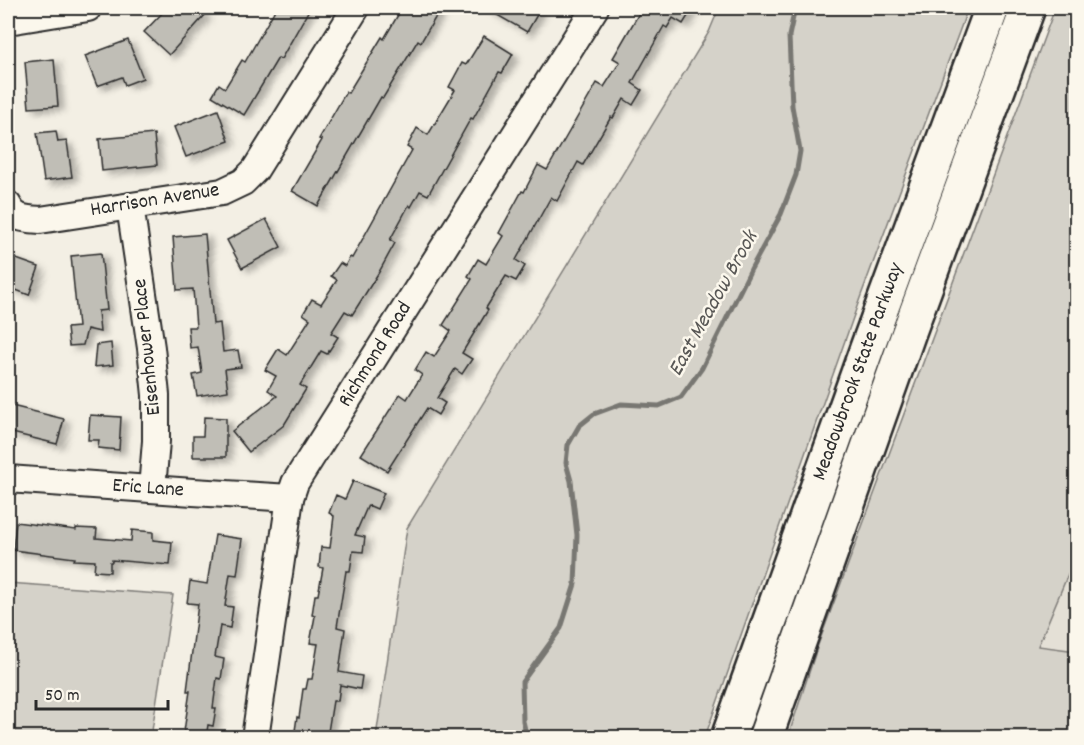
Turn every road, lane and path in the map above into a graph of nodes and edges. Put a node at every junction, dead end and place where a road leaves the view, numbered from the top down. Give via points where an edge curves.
1 (88, 8) edge
2 (356, 8) edge
3 (595, 8) edge
4 (992, 8) edge
5 (1028, 8) edge
6 (8, 21) edge
7 (8, 205) edge
8 (130, 206) junction
9 (8, 479) edge
10 (153, 489) junction
11 (290, 498) junction
12 (255, 738) edge
13 (728, 738) edge
14 (765, 738) edge

1 - 6 street
2 - 8 street, Harrison Avenue via 255,170 243,182 222,192
3 - 11 street, Richmond Road via 302,470
4 - 13 highway, Meadowbrook State Parkway
5 - 14 highway, Meadowbrook State Parkway
7 - 8 street, Harrison Avenue via 20,217 40,220
8 - 10 street, Eisenhower Place via 156,395
9 - 10 street, Eric Lane
10 - 11 street, Eric Lane
11 - 12 street, Richmond Road

